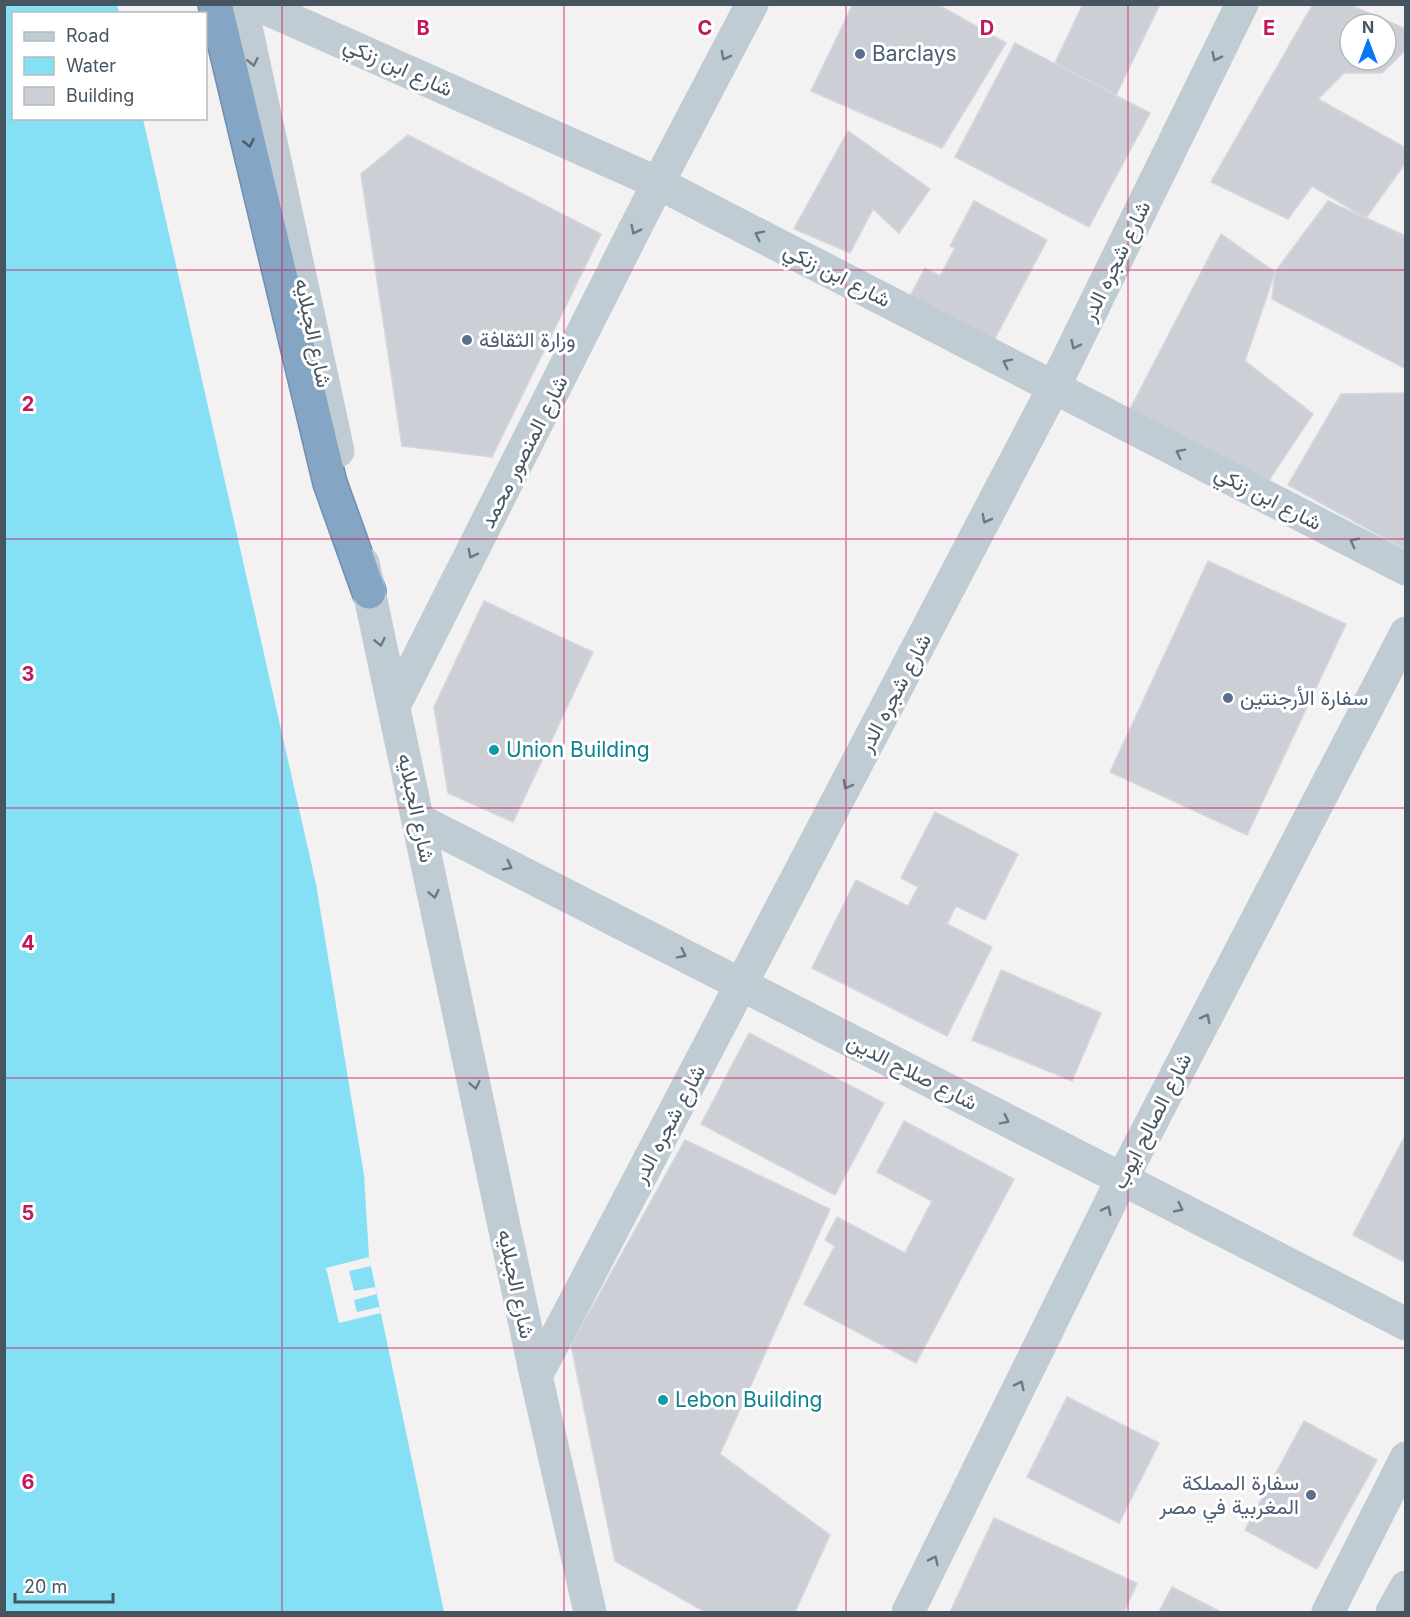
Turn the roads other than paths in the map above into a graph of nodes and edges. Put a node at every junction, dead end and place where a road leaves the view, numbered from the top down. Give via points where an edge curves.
1 (215, 4) edge
2 (241, 4) edge
3 (256, 4) edge
4 (752, 4) edge
5 (1242, 4) edge
6 (658, 183) junction
7 (1054, 387) junction
8 (1406, 569) edge
9 (369, 592) junction
10 (1406, 633) edge
11 (394, 706) junction
12 (419, 820) junction
13 (742, 985) junction
14 (1122, 1179) junction
15 (1406, 1324) edge
16 (536, 1376) junction
17 (1406, 1458) edge
18 (1394, 1511) edge
19 (1406, 1587) edge
20 (590, 1612) edge
21 (908, 1612) edge
22 (1328, 1612) edge
23 (1392, 1612) edge

1 -> 9 highway via 330,483
2 -> 9 street, شارع الجبلايه
3 - 6 street, شارع ابن زنكي
4 -> 6 street, شارع المنصور محمد
5 -> 7 street, شارع شجره الدر
7 -> 6 street, شارع ابن زنكي
6 -> 11 street, شارع المنصور محمد
8 -> 7 street, شارع ابن زنكي
7 -> 13 street, شارع شجره الدر
9 -> 11 street, شارع الجبلايه
14 -> 10 street, شارع الصالح ايوب
11 - 12 street, شارع الجبلايه
12 -> 13 street, شارع صلاح الدين
12 -> 16 street, شارع الجبلايه
13 -> 14 street, شارع صلاح الدين
13 - 16 street, شارع شجره الدر
14 -> 15 street, شارع صلاح الدين
21 -> 14 street, شارع الصالح ايوب
16 - 20 street, شارع الجبلايه
17 - 18 street
18 - 22 street
19 - 23 street

